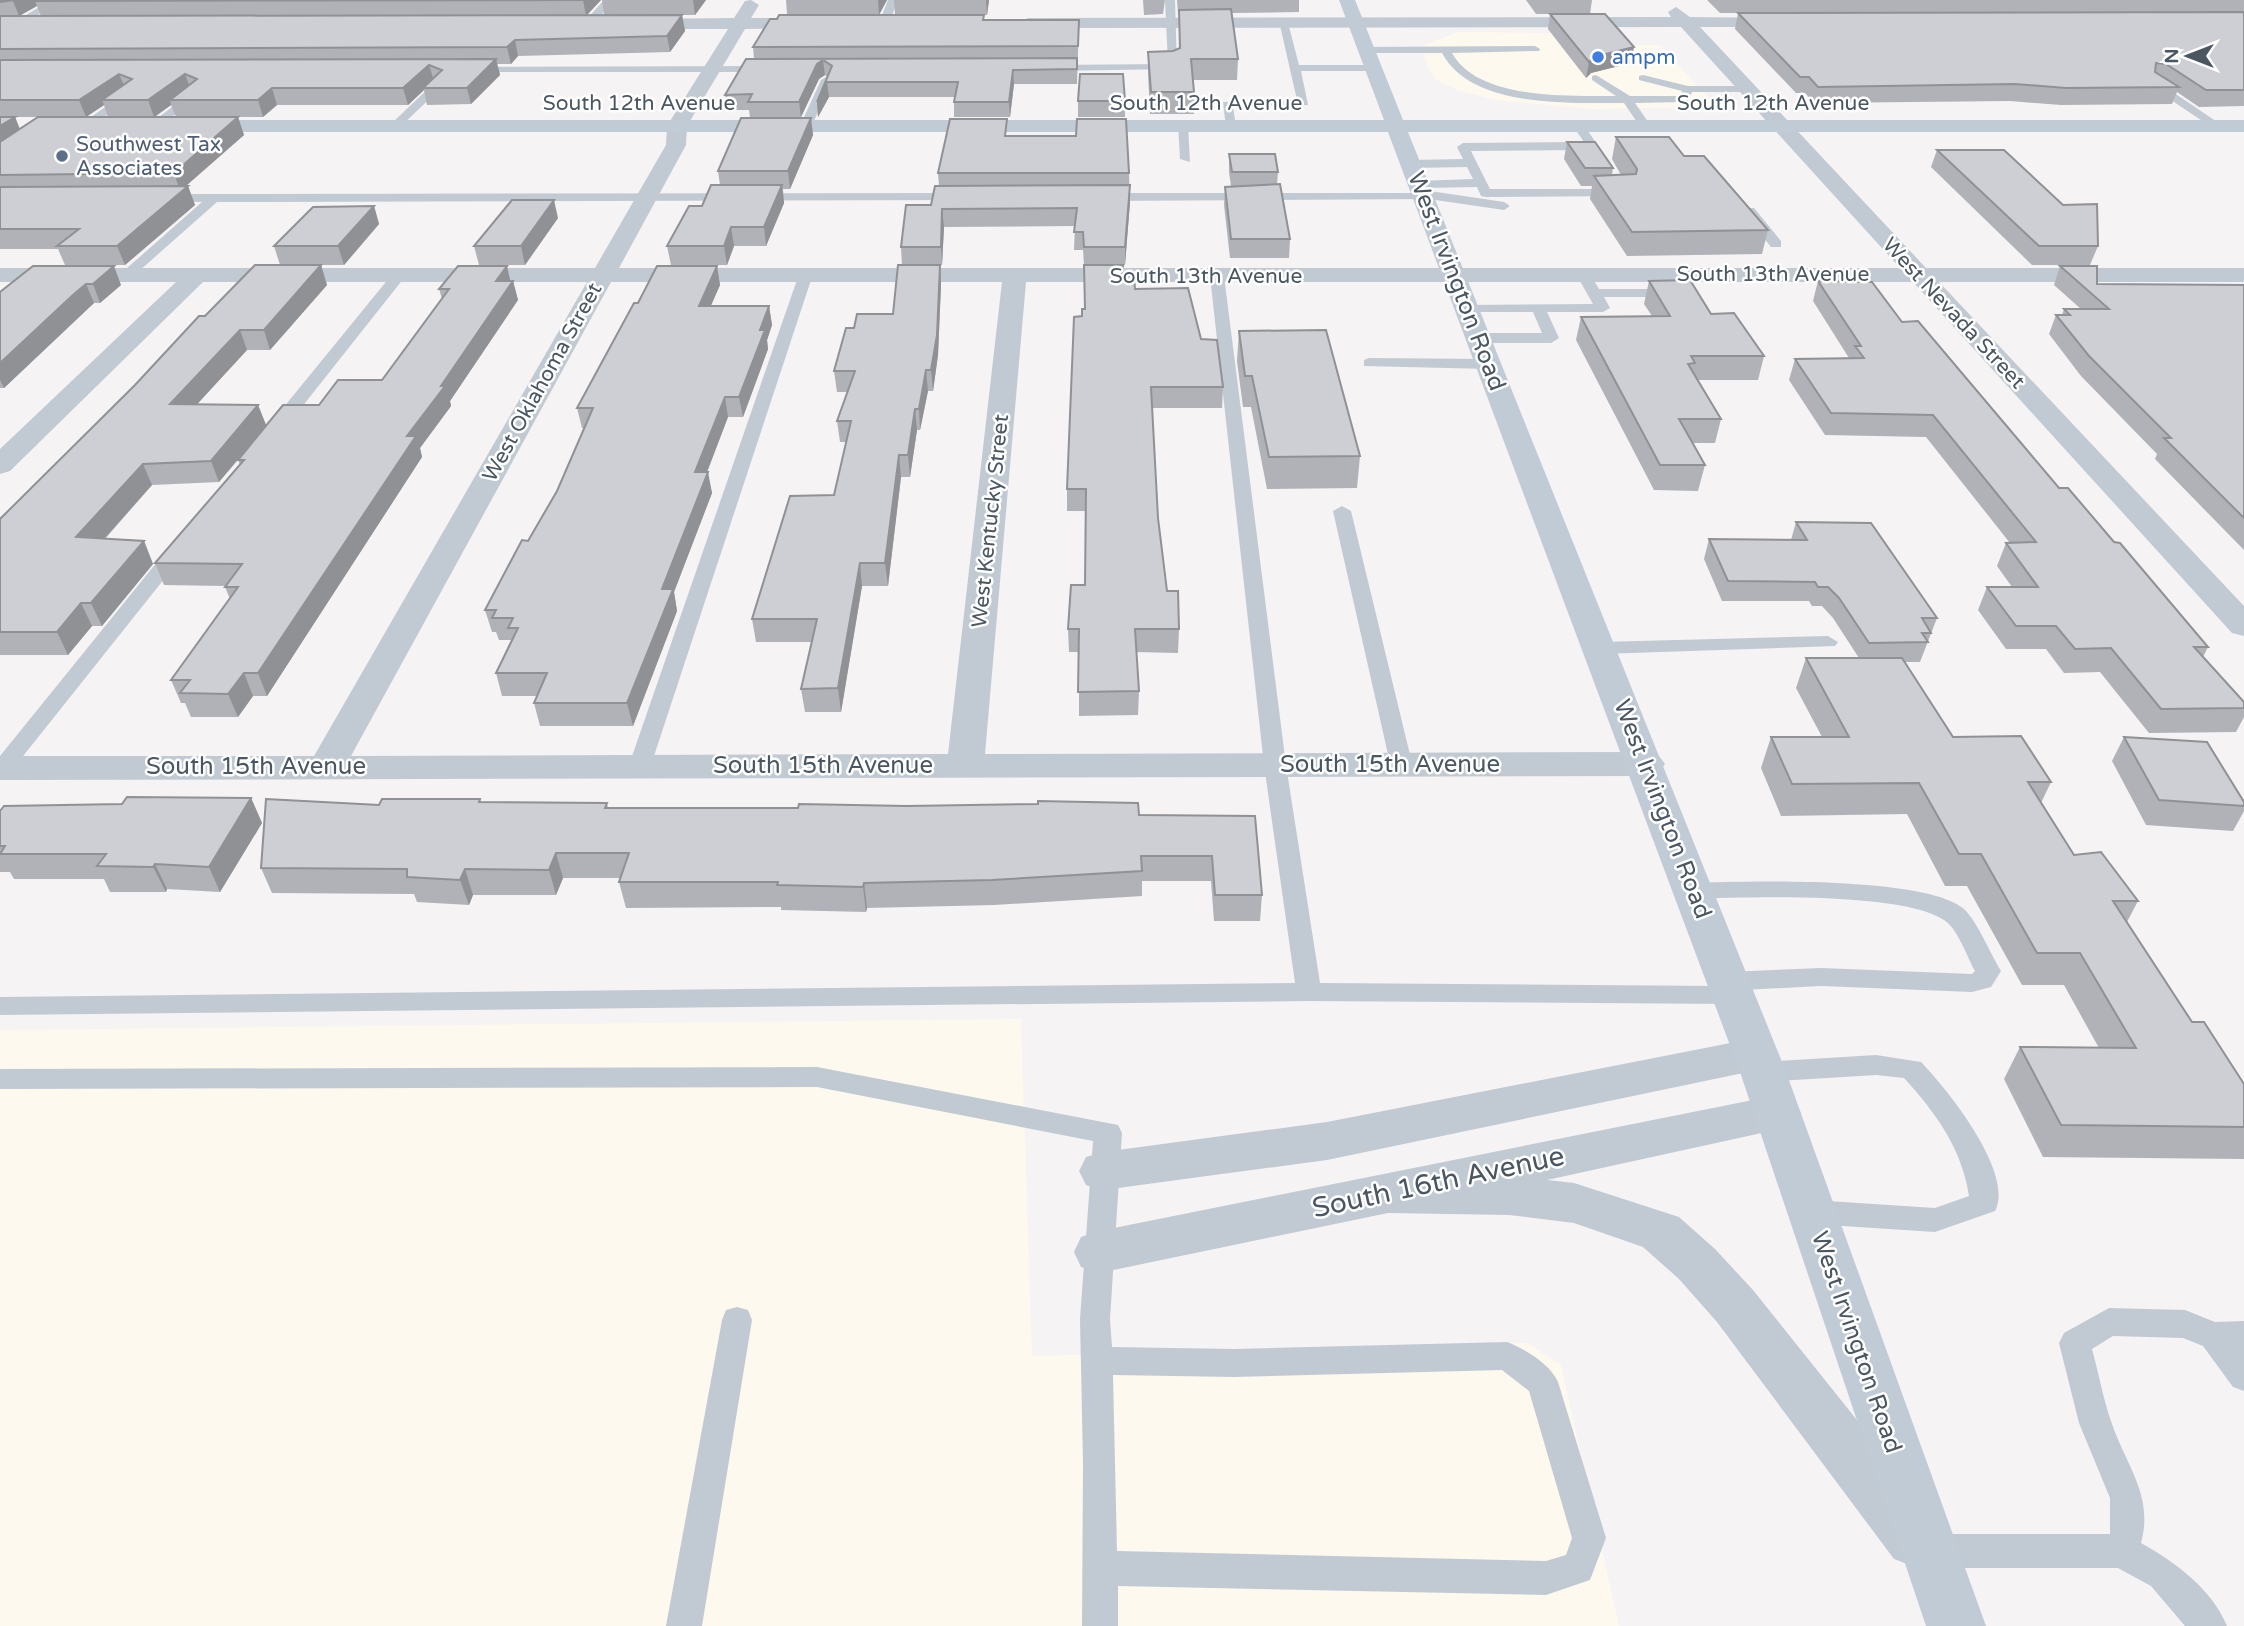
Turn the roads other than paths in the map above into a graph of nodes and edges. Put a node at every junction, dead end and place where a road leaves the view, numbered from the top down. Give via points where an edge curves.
1 (58, 0) edge
2 (609, 0) edge
3 (754, 0) edge
4 (893, 0) edge
5 (1170, 0) edge
6 (1348, 0) edge
7 (1665, 0) edge
8 (1023, 18) edge
9 (1685, 22) junction
10 (583, 23) joint
11 (833, 23) edge
12 (884, 23) edge
13 (1172, 23) junction
14 (1283, 23) junction
15 (1357, 23) junction
16 (1808, 23) edge
17 (8, 24) edge
18 (56, 24) edge
19 (740, 24) junction
20 (1446, 49) junction
21 (1535, 49) dead end
22 (1370, 59) junction
23 (1035, 68) edge
24 (1295, 68) junction
25 (712, 69) junction
26 (789, 69) edge
27 (817, 69) edge
28 (453, 70) edge
29 (1596, 78) edge
30 (1643, 78) dead end
31 (2154, 84) edge
32 (437, 86) edge
33 (1688, 89) junction
34 (1747, 89) junction
35 (129, 95) edge
36 (194, 95) edge
37 (1627, 99) junction
38 (59, 126) edge
39 (85, 126) junction
40 (140, 126) junction
41 (395, 126) junction
42 (677, 126) junction
43 (807, 126) junction
44 (1182, 126) junction
45 (1230, 126) junction
46 (1396, 126) junction
47 (1579, 126) junction
48 (1646, 126) junction
49 (1782, 126) junction
50 (2217, 126) junction
51 (2244, 126) edge
52 (1594, 146) junction
53 (1186, 159) dead end
54 (1470, 163) junction
55 (1480, 183) junction
56 (1419, 185) junction
57 (281, 191) dead end
58 (209, 194) junction
59 (648, 195) junction
60 (984, 197) edge
61 (1082, 197) edge
62 (150, 198) edge
63 (1496, 206) junction
64 (1552, 206) dead end
65 (1745, 206) edge
66 (1460, 213) dead end
67 (1776, 244) dead end
68 (603, 274) junction
69 (806, 274) junction
70 (1917, 274) junction
71 (0, 275) edge
72 (399, 275) junction
73 (2244, 275) edge
74 (125, 276) junction
75 (196, 276) junction
76 (1217, 276) junction
77 (1015, 277) junction
78 (1589, 284) junction
79 (1538, 308) junction
80 (1473, 322) junction
81 (1369, 363) dead end
82 (261, 446) edge
83 (0, 465) edge
84 (1342, 511) dead end
85 (192, 532) edge
86 (2244, 626) edge
87 (1828, 642) dead end
88 (1601, 648) junction
89 (1401, 763) junction
90 (1646, 764) junction
91 (327, 765) junction
92 (640, 765) junction
93 (965, 765) junction
94 (1275, 765) junction
95 (1, 769) edge
96 (1694, 891) junction
97 (1731, 988) junction
98 (1309, 992) junction
99 (0, 1006) edge
100 (0, 1079) edge
101 (1766, 1080) junction
102 (1103, 1171) junction
103 (1388, 1193) junction
104 (1812, 1212) junction
105 (1099, 1252) junction
106 (737, 1320) dead end
107 (2229, 1335) edge
108 (1096, 1361) junction
109 (2244, 1377) edge
110 (2122, 1551) junction
111 (1932, 1557) junction
112 (1100, 1569) junction
113 (2205, 1623) edge
114 (684, 1626) edge
115 (1100, 1626) edge
116 (1956, 1626) edge

1 - 17 lane
2 - 10 lane
3 - 19 street, West Oklahoma Street
4 - 12 lane
5 - 13 lane
6 - 15 main road, West Irvington Road
7 - 9 street, West Nevada Street
8 - 13 street
9 - 15 street
9 - 16 street
9 - 34 street, West Nevada Street
10 - 19 street
11 - 19 street
13 - 14 street
13 - 23 lane via 1173,67
14 - 15 street
14 - 24 lane
15 - 22 main road, West Irvington Road
17 - 18 street
19 - 25 street, West Oklahoma Street
20 - 21 lane
20 - 22 lane
20 - 37 lane via 1460,72 1486,85 1520,94
22 - 24 lane
22 - 46 main road, West Irvington Road
24 - 45 lane via 1304,103 1227,104
25 - 26 lane
25 - 28 lane
25 - 42 street, West Oklahoma Street
27 - 43 lane via 828,74
29 - 37 lane
30 - 33 lane
31 - 50 lane
32 - 41 lane
33 - 34 lane
33 - 37 lane via 1684,99
34 - 49 street, West Nevada Street
35 - 39 lane
36 - 40 lane
37 - 48 lane
38 - 39 main road, South 12th Avenue
39 - 40 main road, South 12th Avenue
40 - 41 main road, South 12th Avenue
41 - 42 main road, South 12th Avenue
42 - 43 main road, South 12th Avenue
42 - 59 street, West Oklahoma Street via 676,145
43 - 44 main road, South 12th Avenue
44 - 45 main road, South 12th Avenue
44 - 53 lane
45 - 46 main road, South 12th Avenue
46 - 47 main road, South 12th Avenue
46 - 56 main road, West Irvington Road
47 - 48 main road, South 12th Avenue
47 - 52 lane
48 - 49 main road, South 12th Avenue
49 - 50 main road, South 12th Avenue
49 - 70 street, West Nevada Street
50 - 51 main road, South 12th Avenue
52 - 54 lane via 1463,147
52 - 55 lane via 1624,193 1486,193
54 - 55 lane
54 - 56 lane
55 - 56 lane
56 - 61 lane
56 - 63 lane
56 - 80 main road, West Irvington Road via 1438,218
57 - 58 lane
58 - 59 lane
58 - 62 lane
58 - 74 lane
59 - 60 lane
59 - 68 street, West Oklahoma Street
63 - 64 lane
63 - 66 lane
65 - 67 lane
68 - 69 street, South 13th Avenue
68 - 72 street, South 13th Avenue
68 - 91 street, West Oklahoma Street
69 - 77 street, South 13th Avenue
69 - 92 lane
70 - 73 street, South 13th Avenue
70 - 78 street, South 13th Avenue via 1680,274
70 - 86 street, West Nevada Street
71 - 74 street, South 13th Avenue
72 - 75 street, South 13th Avenue
72 - 82 lane
74 - 75 street, South 13th Avenue
75 - 83 street
76 - 77 street, South 13th Avenue
76 - 80 street, South 13th Avenue
76 - 94 lane
77 - 93 street, West Kentucky Street
78 - 79 lane via 1603,307
78 - 80 street, South 13th Avenue
79 - 80 lane
79 - 80 lane via 1551,338
80 - 81 lane
80 - 88 main road, West Irvington Road
84 - 89 lane
85 - 95 lane
87 - 88 lane
88 - 90 main road, West Irvington Road
89 - 90 street, South 15th Avenue
89 - 94 street, South 15th Avenue
90 - 96 main road, West Irvington Road
91 - 92 street, South 15th Avenue
91 - 95 street, South 15th Avenue
92 - 93 street, South 15th Avenue
93 - 94 street, South 15th Avenue
94 - 98 lane
96 - 97 main road, West Irvington Road
96 - 97 lane via 1781,888 1924,900 1956,916 1987,971 1982,981 1972,983 1821,977
97 - 98 lane
97 - 101 main road, West Irvington Road
98 - 99 lane
100 - 102 lane via 817,1077 1108,1133
101 - 102 street
101 - 103 street, South 16th Avenue
101 - 104 main road, West Irvington Road
101 - 104 lane via 1876,1065 1912,1069 1949,1108 1982,1177 1986,1203 1934,1220
102 - 105 lane
103 - 105 street, South 16th Avenue
103 - 111 street via 1509,1195 1573,1203 1661,1232 1735,1306
104 - 111 main road, West Irvington Road
105 - 108 lane
106 - 114 lane
107 - 109 lane
107 - 110 lane via 2185,1324 2109,1322 2075,1343 2096,1425 2130,1500
108 - 112 lane
108 - 112 lane via 1234,1363 1507,1356 1542,1382 1589,1538 1578,1569 1546,1578
110 - 111 lane
110 - 113 lane via 2163,1574
111 - 116 main road, West Irvington Road
112 - 115 lane

